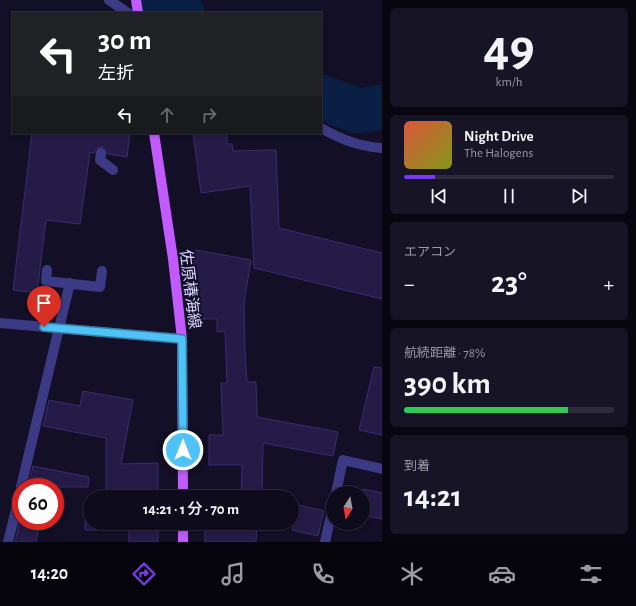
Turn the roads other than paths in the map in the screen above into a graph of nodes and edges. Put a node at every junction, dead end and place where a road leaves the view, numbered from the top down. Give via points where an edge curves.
1 (109, 0) edge
2 (136, 0) edge
3 (127, 12) edge
4 (138, 12) edge
5 (322, 129) edge
6 (154, 134) edge
7 (382, 148) edge
8 (101, 154) dead end
9 (113, 170) dead end
10 (47, 270) dead end
11 (102, 271) dead end
12 (70, 283) junction
13 (0, 323) edge
14 (59, 328) junction
15 (182, 339) junction
16 (382, 469) edge
17 (23, 478) edge
18 (338, 486) edge
19 (183, 490) edge
20 (12, 525) edge
21 (183, 530) edge
22 (328, 530) edge
23 (8, 542) edge
24 (183, 542) edge
25 (325, 542) edge

1 - 3 street
2 - 4 main road
5 - 7 street via 367,147
6 - 15 main road, 佐原椿海線
8 - 9 street via 100,160
10 - 12 street via 46,281
11 - 12 street via 100,287
12 - 14 street
13 - 14 street
14 - 15 street
14 - 17 street
15 - 19 main road, 佐原椿海線
16 - 18 street via 344,460
20 - 23 street
21 - 24 main road
22 - 25 street

